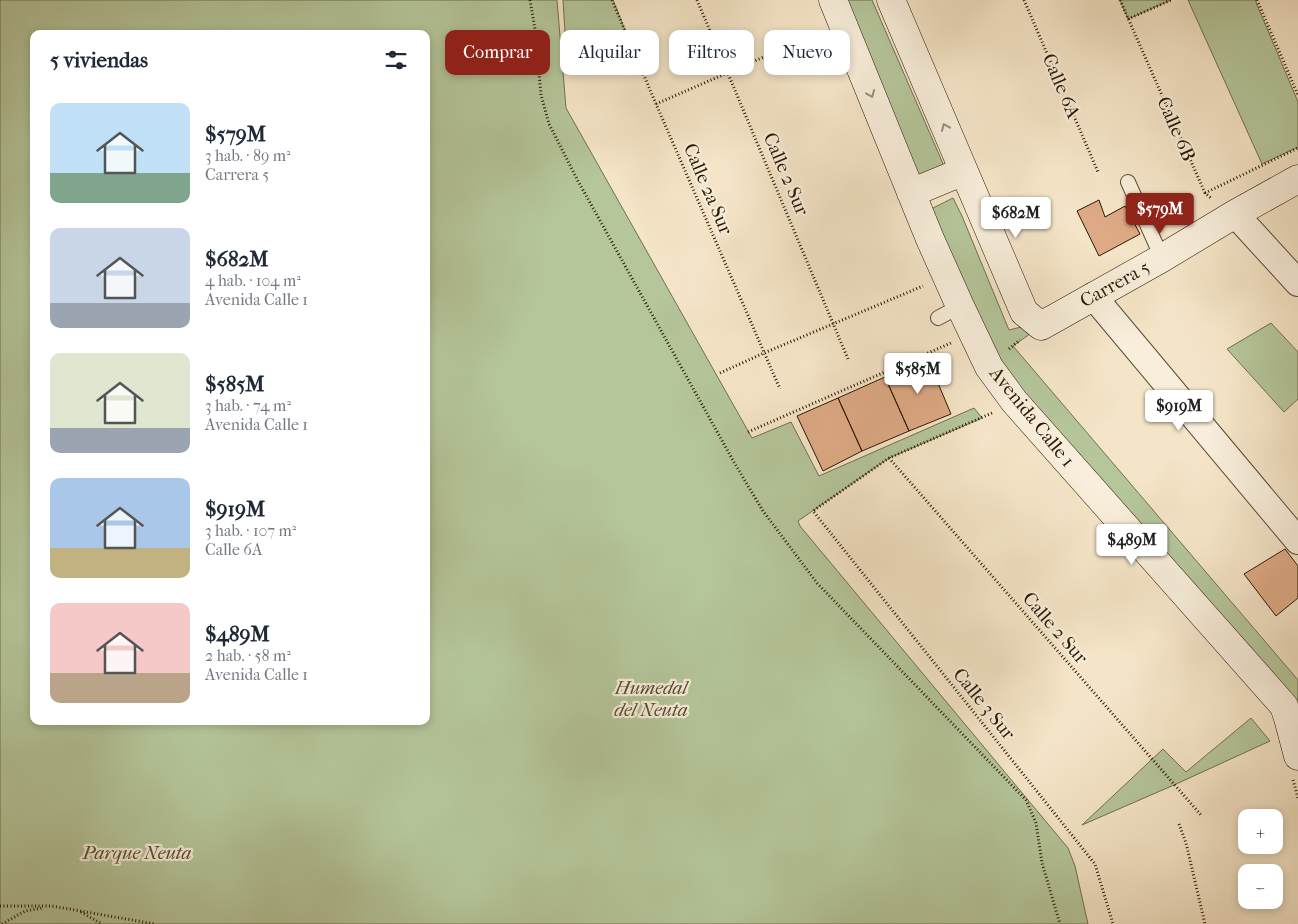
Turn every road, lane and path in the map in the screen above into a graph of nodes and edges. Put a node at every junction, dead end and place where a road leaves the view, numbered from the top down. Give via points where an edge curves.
1 (530, 0) edge
2 (612, 0) edge
3 (697, 0) edge
4 (891, 0) edge
5 (1024, 0) edge
6 (1120, 0) edge
7 (1172, 0) edge
8 (1257, 0) edge
9 (838, 12) edge
10 (1128, 18) junction
11 (710, 30) edge
12 (754, 59) edge
13 (723, 75) edge
14 (729, 75) edge
15 (1298, 95) edge
16 (656, 104) junction
17 (1298, 148) edge
18 (964, 172) junction
19 (1098, 172) dead end
20 (1298, 179) edge
21 (1128, 182) dead end
22 (911, 193) junction
23 (1205, 193) junction
24 (1235, 214) junction
25 (1162, 258) junction
26 (1298, 283) edge
27 (926, 284) dead end
28 (1093, 296) junction
29 (833, 324) junction
30 (1041, 326) junction
31 (959, 340) dead end
32 (764, 353) junction
33 (848, 360) dead end
34 (989, 367) junction
35 (720, 374) dead end
36 (780, 389) dead end
37 (1014, 401) junction
38 (748, 432) dead end
39 (889, 458) junction
40 (1298, 542) edge
41 (1298, 756) edge
42 (1200, 815) dead end
43 (1179, 824) dead end
44 (0, 906) edge
45 (52, 906) junction
46 (79, 911) junction
47 (2, 924) edge
48 (102, 924) edge
49 (156, 924) edge
50 (1060, 924) edge
51 (1113, 924) edge
52 (1206, 924) edge

1 - 50 path via 541,94 549,124 735,464 762,510 817,582 1026,800 1036,823 1042,863
2 - 16 path, Calle 2a Sur
3 - 11 path, Calle 2 Sur
18 -> 4 main road
5 - 19 path, Calle 6A
6 - 10 path, Calle 6B
7 - 10 path
8 - 15 path
9 - 12 path
9 -> 22 main road, Avenida Calle 1
10 - 23 path, Calle 6B
13 - 16 path
14 - 29 path, Calle 2 Sur
16 - 32 path, Calle 2a Sur
17 - 23 path
18 - 22 main road
18 - 30 main road via 1024,312
20 - 24 main road, Carrera 5
21 - 25 lane
22 - 34 main road, Avenida Calle 1 via 930,239 949,312
23 - 24 path
24 - 25 main road, Carrera 5
24 - 26 street
25 - 28 main road, Carrera 5
27 - 29 path
28 - 30 main road, Carrera 5
28 - 40 street
29 - 32 path
29 - 33 path, Calle 2 Sur
30 - 34 path
31 - 38 path
32 - 35 path
32 - 36 path, Calle 2a Sur
34 - 37 main road, Avenida Calle 1
37 - 39 path
37 - 41 main road, Avenida Calle 1 via 1284,706
39 - 42 path, Calle 2 Sur
39 - 51 path, Calle 3 Sur via 813,512 1095,864
43 - 52 path
44 - 45 path
45 - 46 path
45 - 47 path via 25,911
46 - 48 path
46 - 49 path

